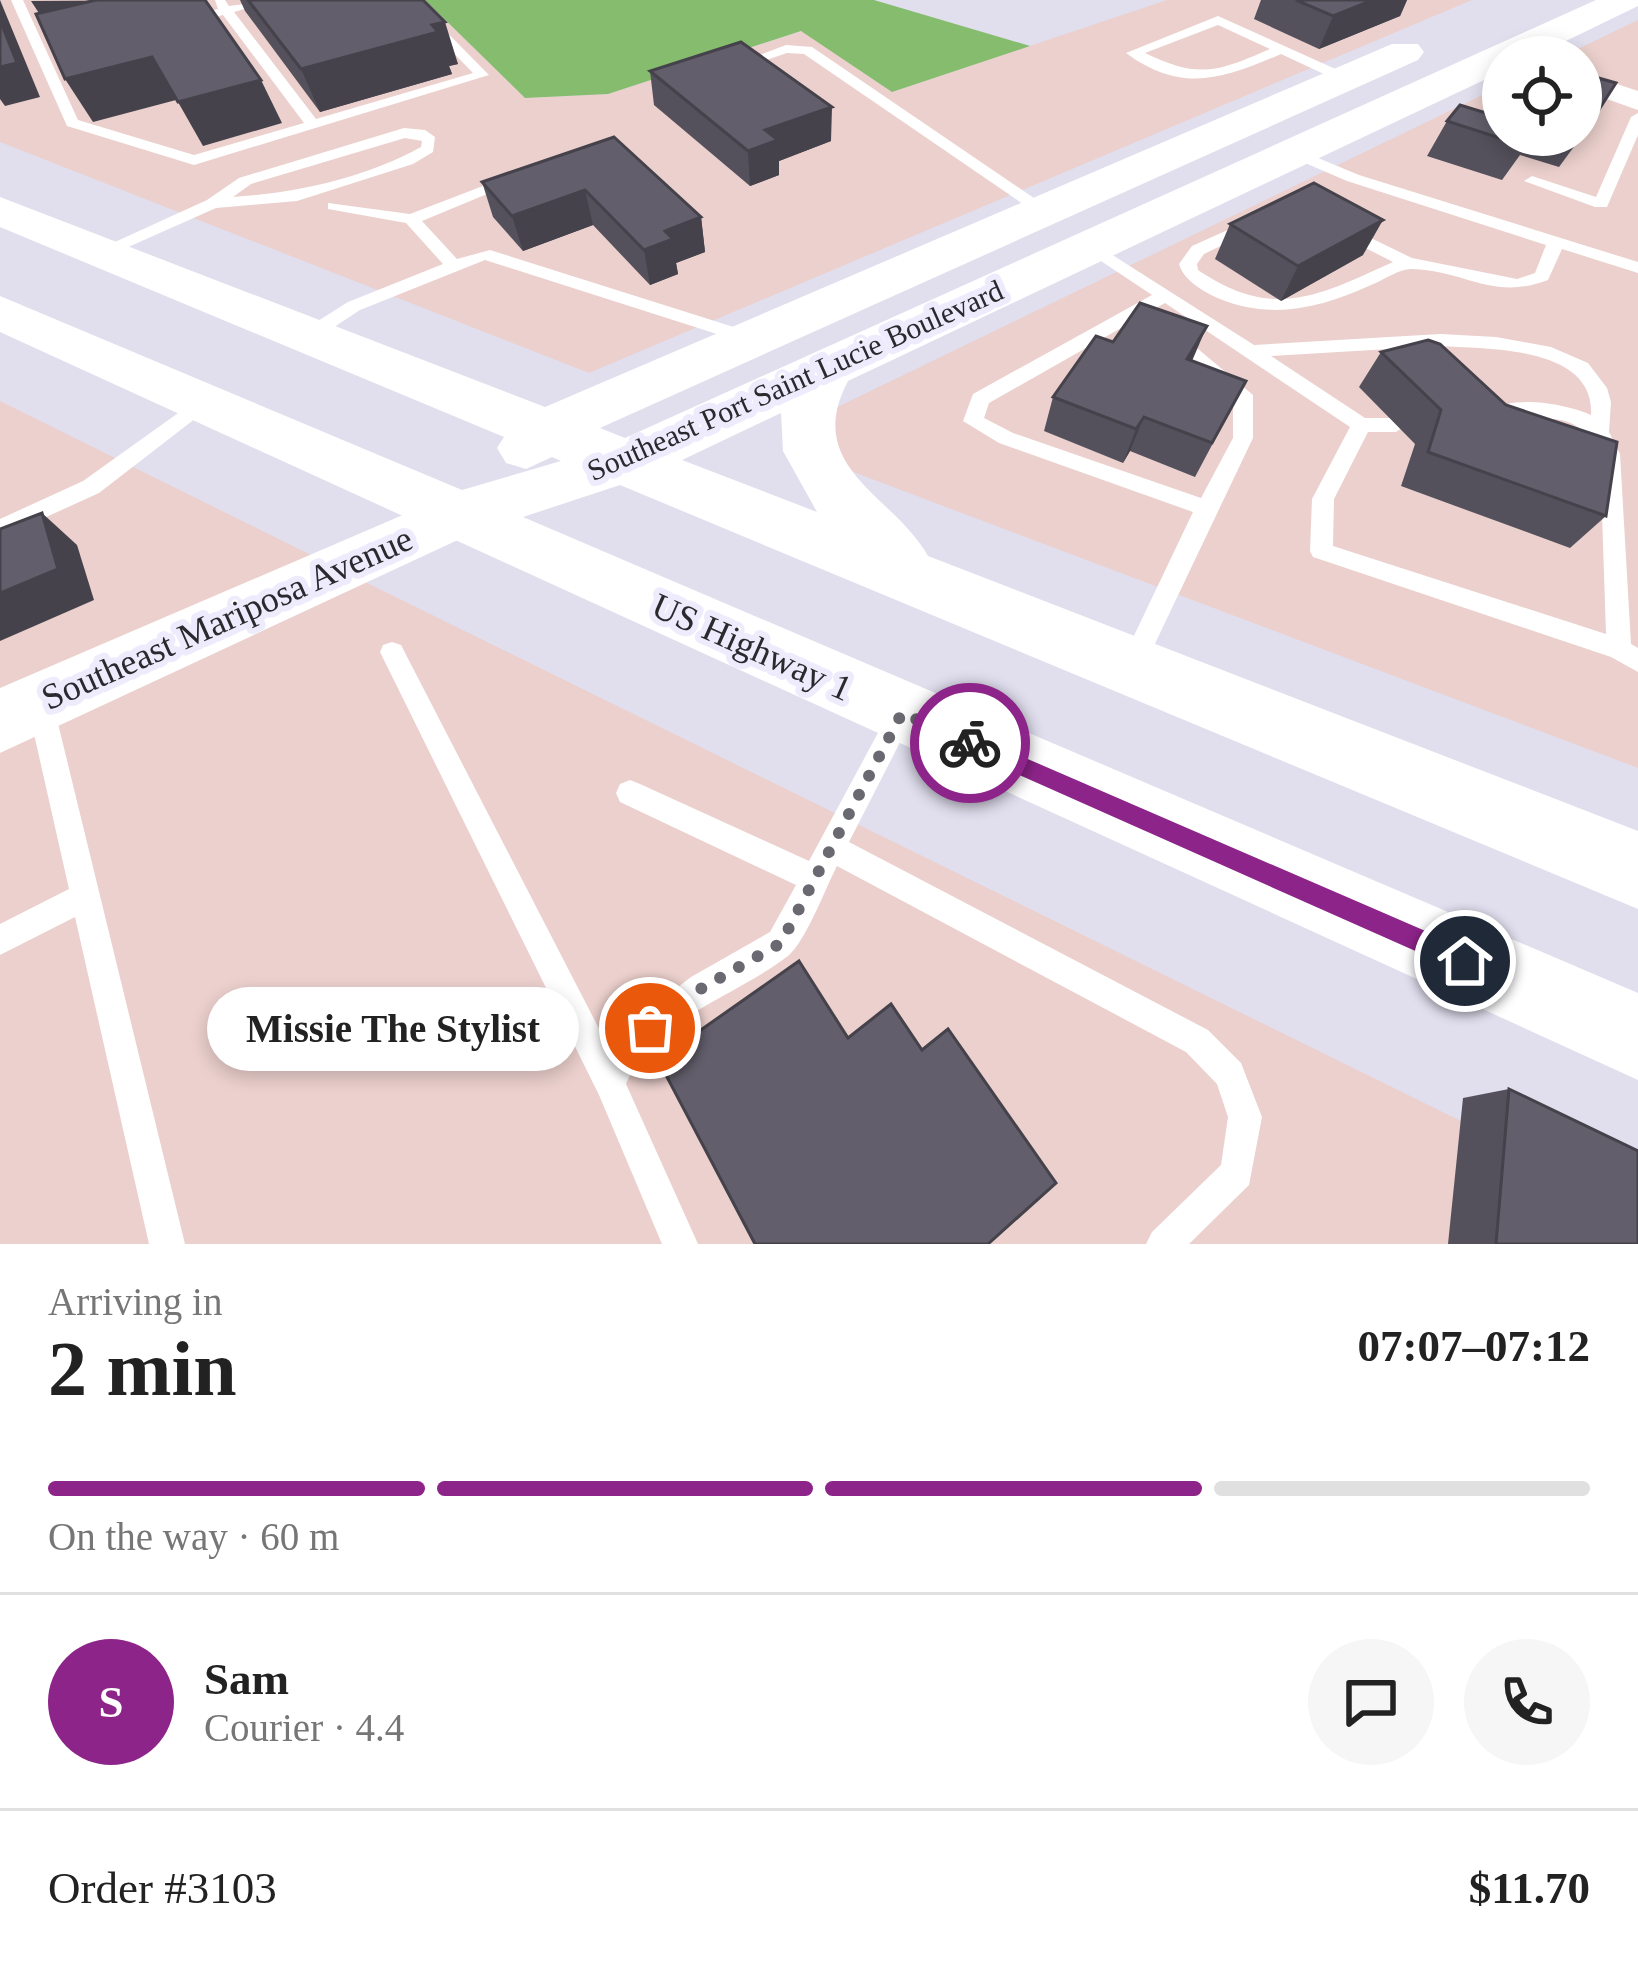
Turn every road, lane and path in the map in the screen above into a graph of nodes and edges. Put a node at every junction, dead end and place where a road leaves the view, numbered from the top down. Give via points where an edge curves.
1 (17, 0) edge
2 (268, 0) edge
3 (408, 0) edge
4 (1624, 0) edge
5 (222, 5) edge
6 (157, 27) edge
7 (1444, 35) dead end
8 (1555, 36) edge
9 (1281, 49) junction
10 (65, 50) edge
11 (1405, 52) junction
12 (42, 56) junction
13 (724, 70) edge
14 (1482, 71) edge
15 (1346, 79) junction
16 (1602, 88) edge
17 (1638, 101) edge
18 (1638, 117) edge
19 (313, 125) junction
20 (1294, 153) junction
21 (537, 171) edge
22 (1532, 181) dead end
23 (213, 203) junction
24 (334, 206) dead end
25 (0, 211) edge
26 (1045, 211) junction
27 (411, 218) junction
28 (1321, 219) edge
29 (1257, 228) edge
30 (1556, 242) junction
31 (1092, 247) junction
32 (102, 252) junction
33 (1407, 262) junction
34 (453, 265) junction
35 (1638, 268) edge
36 (1206, 286) junction
37 (1168, 298) junction
38 (1139, 310) junction
39 (9, 323) edge
40 (1113, 324) junction
41 (309, 335) junction
42 (752, 340) junction
43 (1182, 345) junction
44 (1249, 352) junction
45 (828, 369) junction
46 (1201, 390) edge
47 (202, 403) junction
48 (1244, 406) junction
49 (1471, 412) edge
50 (1361, 425) junction
51 (1396, 425) dead end
52 (546, 430) junction
53 (1600, 430) junction
54 (626, 462) junction
55 (1205, 508) junction
56 (454, 516) junction
57 (0, 530) edge
58 (913, 578) junction
59 (392, 652) dead end
60 (1628, 655) edge
61 (1132, 665) junction
62 (20, 712) edge
63 (902, 713) junction
64 (629, 794) dead end
65 (833, 849) junction
66 (1638, 870) edge
67 (817, 880) junction
68 (85, 896) junction
69 (0, 940) edge
70 (1638, 1036) edge
71 (610, 1084) junction
72 (166, 1244) edge
73 (680, 1244) edge
74 (1164, 1244) edge

1 - 12 lane
2 - 5 lane
3 - 19 lane via 482,75
4 - 8 main road, Southeast Port Saint Lucie Boulevard
5 - 6 lane
5 - 19 lane
7 - 11 main road, Southeast Port Saint Lucie Boulevard
9 - 9 lane via 1218,20 1133,53 1209,80
9 - 15 lane
10 - 12 lane
11 - 15 main road, Southeast Port Saint Lucie Boulevard
11 - 20 main road via 1403,71 1309,115 1294,132
12 - 19 lane via 72,123 194,160
13 - 26 lane via 807,50
14 - 20 main road, Southeast Port Saint Lucie Boulevard
15 - 26 main road, Southeast Port Saint Lucie Boulevard
16 - 17 street
18 - 22 lane via 1601,204
20 - 30 lane
20 - 31 main road, Southeast Port Saint Lucie Boulevard
21 - 27 lane
23 - 23 lane via 290,198 407,161 430,140 415,132 382,139 245,182
23 - 32 lane
24 - 27 lane
25 - 32 main road
26 - 42 main road, Southeast Port Saint Lucie Boulevard
27 - 34 lane
28 - 33 lane
29 - 36 lane via 1191,257 1190,272
30 - 33 lane via 1530,285
30 - 35 lane
31 - 37 lane
31 - 45 main road, Southeast Port Saint Lucie Boulevard
32 - 41 main road
33 - 36 lane via 1345,277 1304,304 1272,308
34 - 41 lane via 354,306
34 - 42 lane via 484,254
36 - 37 lane
37 - 38 lane
37 - 44 lane
38 - 40 lane
38 - 43 lane
39 - 47 main road, US Highway 1
40 - 43 lane
40 - 55 lane via 1091,345 980,399 974,421
41 - 52 main road
42 - 52 main road, Southeast Port Saint Lucie Boulevard
43 - 48 lane via 1243,395
44 - 50 lane
44 - 53 lane via 1394,338 1490,341 1555,355 1600,391
45 - 54 main road, Southeast Port Saint Lucie Boulevard
45 - 58 main road via 804,417 808,447 823,478
46 - 48 lane
47 - 56 main road, US Highway 1
47 - 57 lane via 91,487
48 - 55 lane via 1243,438
49 - 53 lane via 1574,413
50 - 51 lane
50 - 60 lane via 1323,500 1322,551
52 - 54 main road
52 - 56 main road, Southeast Port Saint Lucie Boulevard
53 - 60 lane via 1610,454
54 - 56 main road, Southeast Port Saint Lucie Boulevard
54 - 58 main road
55 - 61 lane
56 - 62 main road, Southeast Mariposa Avenue
56 - 63 main road, US Highway 1
58 - 61 main road
59 - 71 lane
61 - 66 main road
62 - 68 lane
63 - 65 lane
63 - 70 main road, US Highway 1
64 - 67 lane
65 - 67 lane
65 - 74 lane via 1197,1040 1230,1074 1245,1117 1237,1173
67 - 71 lane via 781,943 702,988 625,1048
68 - 69 lane
68 - 72 lane
71 - 73 lane

